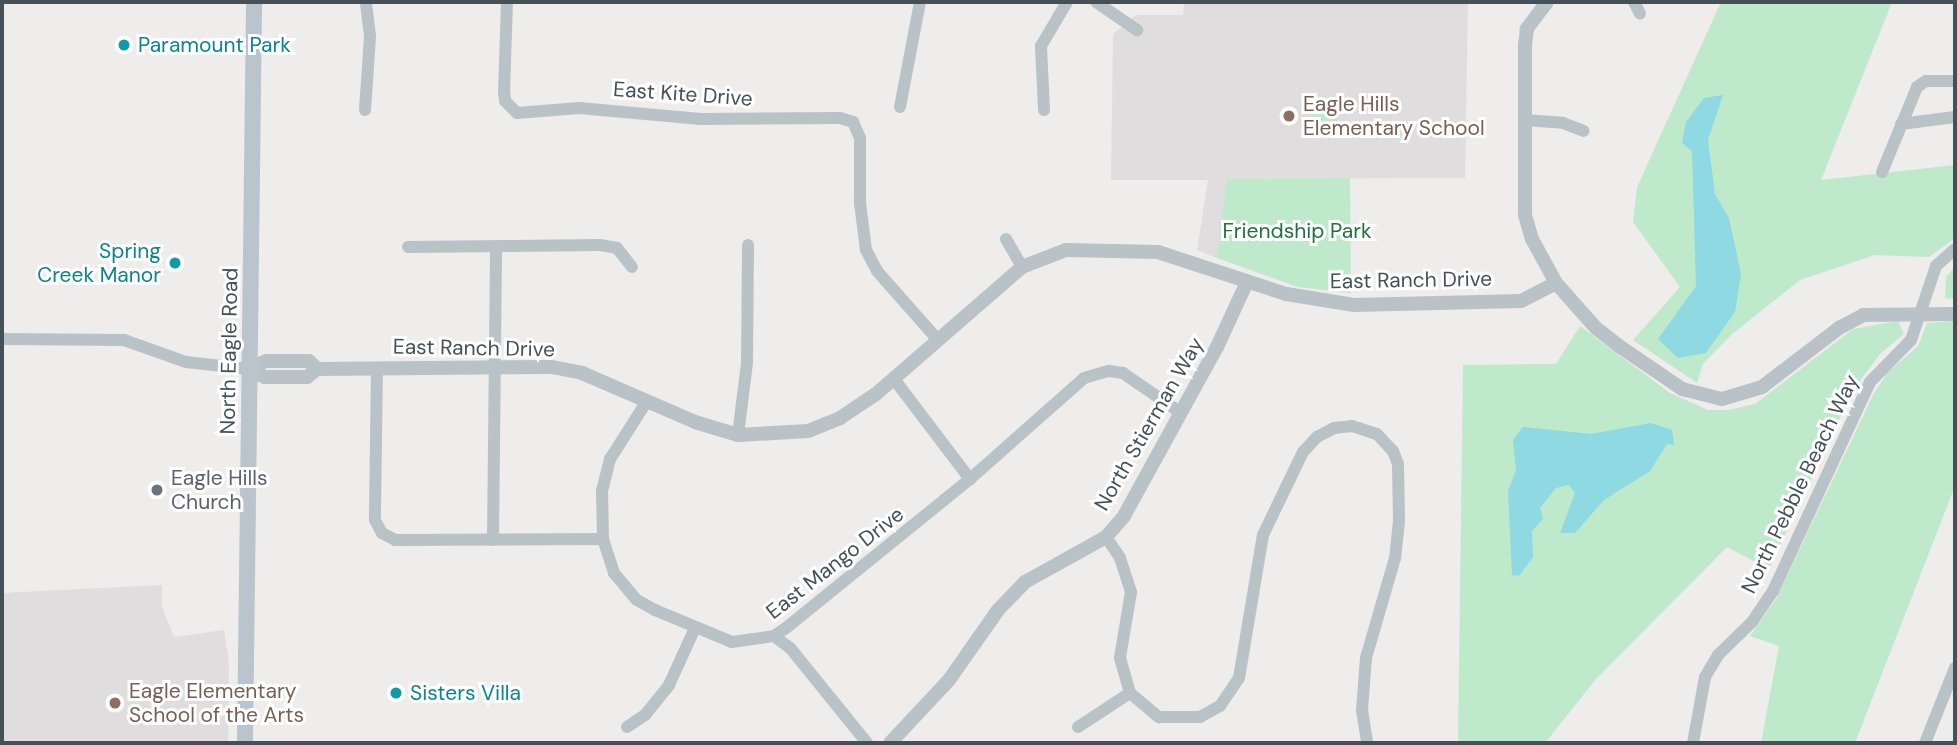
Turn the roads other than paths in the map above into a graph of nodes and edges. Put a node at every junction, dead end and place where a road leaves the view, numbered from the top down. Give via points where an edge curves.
1 (254, 2) edge
2 (366, 2) edge
3 (508, 2) edge
4 (920, 2) edge
5 (1068, 2) edge
6 (1096, 2) edge
7 (1547, 2) edge
8 (1137, 30) dead end
9 (1955, 81) edge
10 (900, 107) dead end
11 (365, 110) dead end
12 (1044, 110) dead end
13 (1955, 117) edge
14 (1524, 120) junction
15 (1901, 124) junction
16 (1584, 131) dead end
17 (1882, 172) dead end
18 (1006, 239) dead end
19 (748, 245) dead end
20 (496, 246) junction
21 (408, 247) dead end
22 (1955, 249) edge
23 (632, 267) dead end
24 (1022, 267) junction
25 (1247, 282) junction
26 (1556, 283) junction
27 (1923, 313) junction
28 (1955, 314) edge
29 (2, 340) edge
30 (938, 340) junction
31 (377, 368) junction
32 (495, 368) junction
33 (249, 369) junction
34 (894, 379) junction
35 (647, 401) junction
36 (1178, 411) junction
37 (738, 435) junction
38 (970, 479) junction
39 (1106, 537) junction
40 (603, 539) junction
41 (493, 540) junction
42 (695, 628) junction
43 (774, 636) junction
44 (1954, 676) edge
45 (1130, 693) junction
46 (627, 727) dead end
47 (1078, 727) dead end
48 (245, 743) edge
49 (867, 743) edge
50 (890, 743) edge
51 (1367, 743) edge
52 (1693, 743) edge
53 (1925, 743) edge

1 - 33 main road, North Eagle Road
2 - 11 street via 370,36
3 - 30 street, East Kite Drive via 504,91 509,107 522,114 579,107 701,119 839,118 856,125 866,250 877,271
4 - 10 street
5 - 12 street via 1041,46
6 - 8 street
7 - 14 street via 1527,29
9 - 15 street via 1926,81 1917,87
13 - 15 street
14 - 16 street via 1563,123
14 - 26 street via 1525,215 1532,239
15 - 17 street
18 - 24 street
19 - 37 street via 747,363
20 - 21 street
20 - 23 street via 617,248
20 - 32 street
22 - 27 street, North Pebble Beach Way via 1936,266
24 - 25 street, East Ranch Drive via 1066,250 1137,249 1179,256
24 - 30 street, East Ranch Drive
25 - 26 street, East Ranch Drive via 1317,302 1354,304 1521,300
25 - 36 street, North Stierman Way via 1217,348
26 - 27 street via 1596,328 1619,346 1682,388 1722,399 1762,387 1863,315
27 - 28 street
27 - 52 street, North Pebble Beach Way via 1911,340 1870,382 1773,591 1705,677
29 - 33 street via 124,340 186,362
30 - 34 street, East Ranch Drive
31 - 32 street, East Ranch Drive
31 - 33 street, East Ranch Drive via 317,369 309,361 266,361
31 - 41 street via 376,520 382,533 395,540
32 - 35 street, East Ranch Drive via 552,367 582,373
32 - 41 street
33 - 48 main road, North Eagle Road
34 - 37 street, East Ranch Drive via 840,418 808,431
34 - 38 street
35 - 37 street, East Ranch Drive
35 - 40 street, East Mango Drive via 610,459 602,489
36 - 38 street, East Mango Drive via 1123,373 1095,373
36 - 39 street, North Stierman Way via 1124,516
38 - 43 street, East Mango Drive
39 - 45 street via 1120,558 1131,592 1120,657
39 - 50 street, North Stierman Way via 1025,582 998,610 948,680
40 - 41 street
40 - 42 street, East Mango Drive via 614,573 638,600
42 - 43 street, East Mango Drive via 732,642
42 - 46 street via 669,685 645,715
43 - 49 street via 791,649
44 - 53 street
45 - 47 street
45 - 51 street via 1159,718 1200,717 1220,706 1243,666 1254,573 1282,489 1317,437 1334,428 1363,428 1393,451 1399,476 1395,558 1366,657 1362,710

